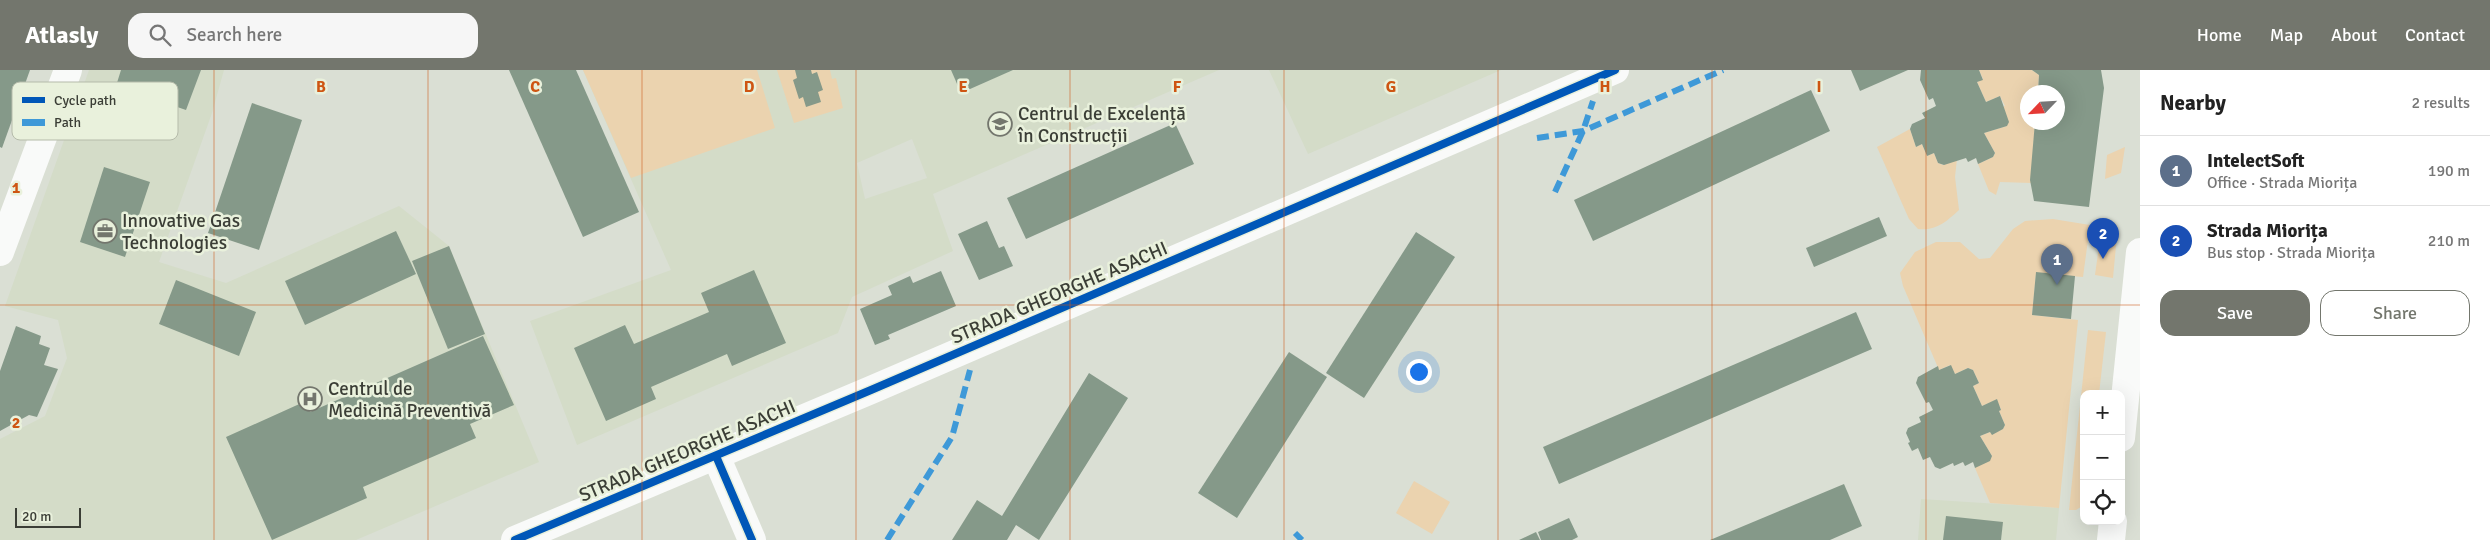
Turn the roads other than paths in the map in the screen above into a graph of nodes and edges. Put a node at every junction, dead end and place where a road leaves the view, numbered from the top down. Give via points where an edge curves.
1 (68, 70) edge
2 (1615, 70) edge
3 (64, 82) edge
4 (42, 140) edge
5 (0, 252) edge
6 (2140, 252) edge
7 (2121, 435) edge
8 (716, 456) junction
9 (2113, 525) edge
10 (516, 540) edge
11 (752, 540) edge
12 (2111, 540) edge

1 - 3 main road
2 - 8 main road, STRADA GHEORGHE ASACHI
4 - 5 main road
6 - 7 main road
8 - 10 main road, STRADA GHEORGHE ASACHI
8 - 11 main road
9 - 12 main road

